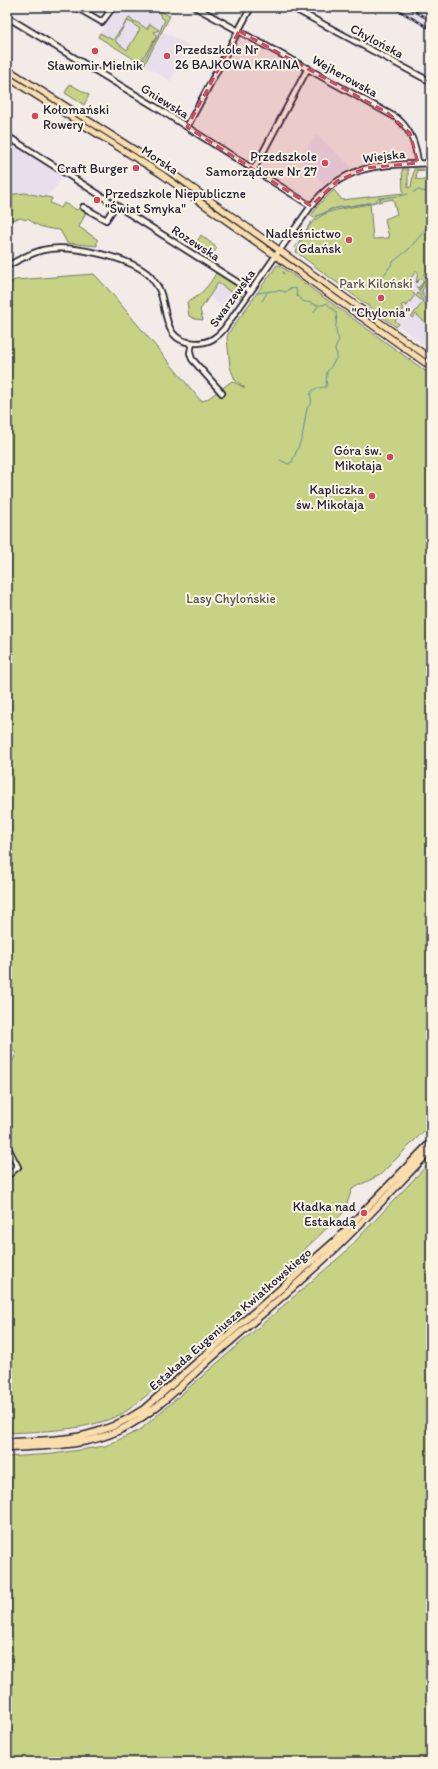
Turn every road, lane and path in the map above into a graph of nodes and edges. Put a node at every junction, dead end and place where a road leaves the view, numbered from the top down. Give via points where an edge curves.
1 (76, 7) edge
2 (113, 7) edge
3 (195, 7) edge
4 (251, 7) edge
5 (291, 7) edge
6 (7, 17) edge
7 (239, 30) junction
8 (308, 68) junction
9 (7, 69) edge
10 (7, 77) edge
11 (431, 82) edge
12 (187, 127) junction
13 (7, 136) edge
14 (431, 163) edge
15 (418, 164) junction
16 (254, 169) junction
17 (116, 205) junction
18 (310, 206) junction
19 (83, 207) dead end
20 (278, 253) junction
21 (7, 266) edge
22 (251, 291) junction
23 (192, 343) junction
24 (431, 359) edge
25 (431, 367) edge
26 (222, 393) dead end
27 (431, 1142) edge
28 (7, 1146) edge
29 (431, 1150) edge
30 (7, 1176) edge
31 (397, 1182) junction
32 (145, 1411) junction
33 (7, 1442) edge
34 (7, 1448) edge

1 - 2 street via 102,22
3 - 7 street, Wejherowska
4 - 7 street
5 - 11 street, Chylońska
6 - 12 street, Gniewska
7 - 8 street, Wejherowska
7 - 12 street
8 - 15 street, Wejherowska via 401,121 412,137
8 - 16 street
9 - 20 main road, Morska via 165,168
10 - 20 main road, Morska via 147,164
12 - 16 street, Gniewska
13 - 17 street, Rozewska
14 - 15 street, Wiejska
15 - 18 street, Wiejska via 378,165 356,172 337,181
16 - 18 street, Gniewska
17 - 19 street via 106,220
17 - 22 street, Rozewska
18 - 20 street, Wiejska
20 - 22 street, Swarzewska
20 - 24 main road, Morska
20 - 25 main road, Morska
21 - 23 street via 37,251 53,248 107,255 129,262 146,272 158,287 172,332 180,339
22 - 23 street, Swarzewska via 218,336 205,342
23 - 26 street via 192,359
27 - 31 highway, Estakada Eugeniusza Kwiatkowskiego
28 - 30 street via 18,1168
29 - 31 highway, Estakada Eugeniusza Kwiatkowskiego
31 - 32 highway, Estakada Eugeniusza Kwiatkowskiego via 291,1285
32 - 33 highway, Estakada Eugeniusza Kwiatkowskiego via 93,1434 65,1439
32 - 34 highway, Estakada Eugeniusza Kwiatkowskiego via 119,1431 93,1440

